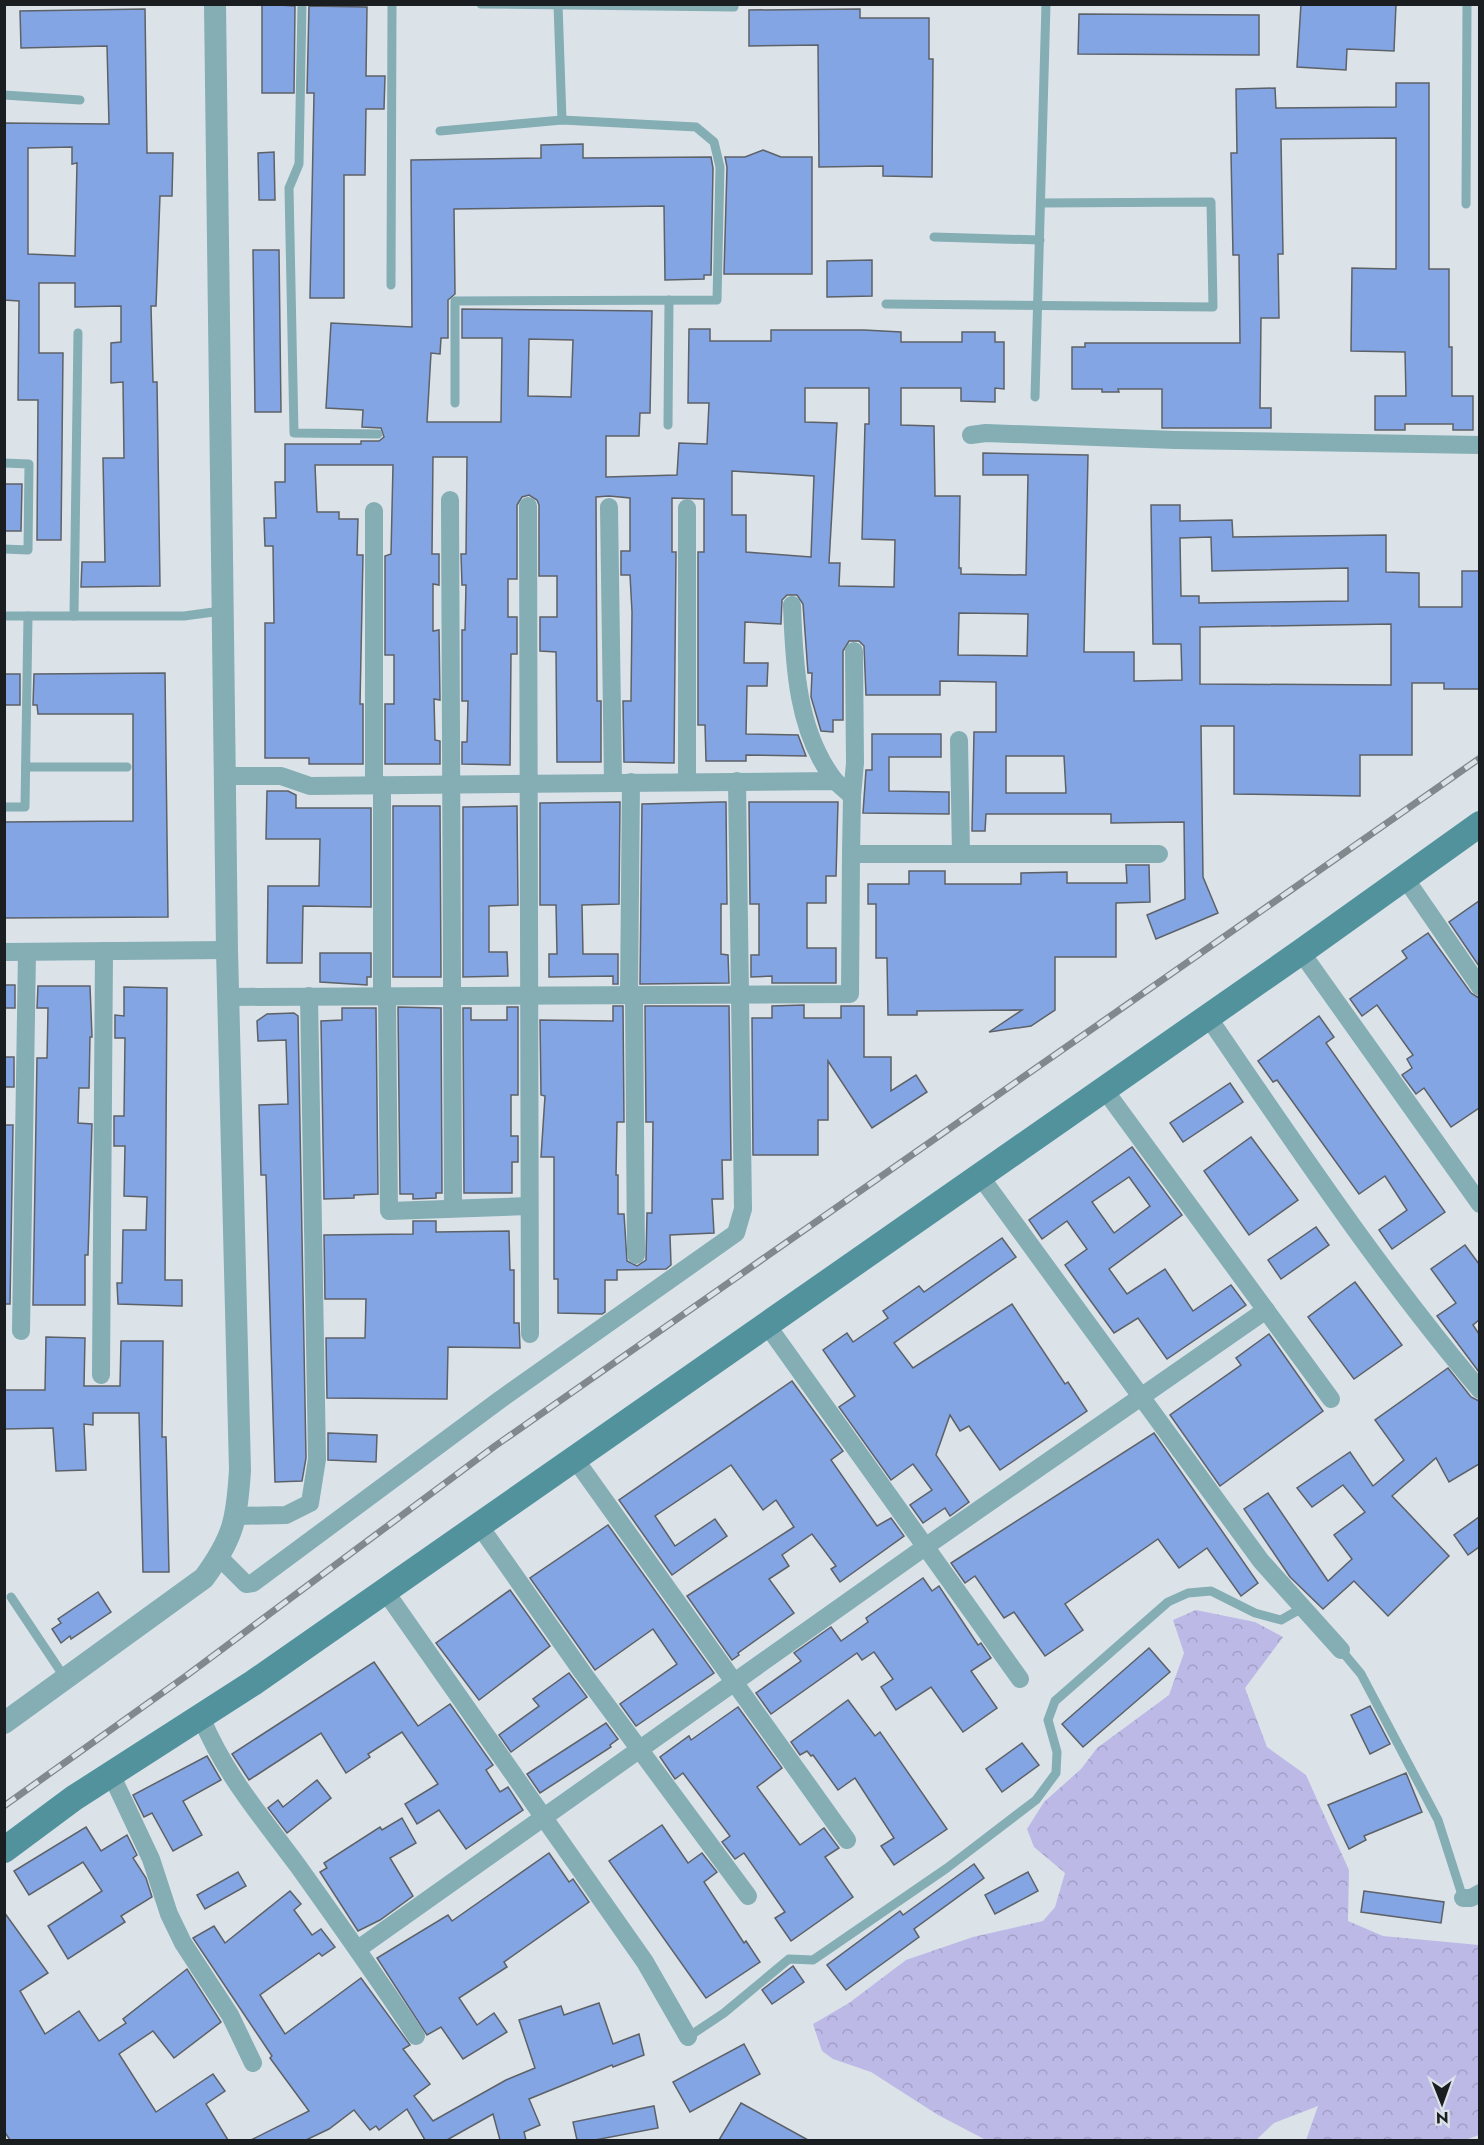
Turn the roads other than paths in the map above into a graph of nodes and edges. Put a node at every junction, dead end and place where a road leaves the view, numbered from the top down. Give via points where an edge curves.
1 (215, 4) edge
2 (302, 4) edge
3 (392, 4) edge
4 (481, 4) edge
5 (1046, 4) edge
6 (1467, 4) edge
7 (558, 5) edge
8 (734, 7) dead end
9 (4, 95) edge
10 (80, 100) dead end
11 (562, 120) junction
12 (440, 130) dead end
13 (1041, 203) junction
14 (1466, 204) dead end
15 (934, 237) dead end
16 (1040, 240) junction
17 (391, 285) dead end
18 (669, 300) junction
19 (886, 304) dead end
20 (1038, 307) junction
21 (78, 333) dead end
22 (1035, 397) dead end
23 (455, 403) dead end
24 (668, 425) dead end
25 (378, 434) dead end
26 (971, 435) dead end
27 (1479, 445) edge
28 (4, 464) edge
29 (450, 500) dead end
30 (528, 506) dead end
31 (609, 507) dead end
32 (687, 508) dead end
33 (374, 511) dead end
34 (4, 549) edge
35 (792, 605) dead end
36 (224, 610) junction
37 (4, 616) edge
38 (28, 616) junction
39 (74, 616) junction
40 (854, 651) dead end
41 (959, 740) dead end
42 (26, 767) junction
43 (127, 767) dead end
44 (226, 776) junction
45 (687, 781) junction
46 (737, 781) junction
47 (622, 782) junction
48 (835, 782) junction
49 (527, 783) junction
50 (452, 784) junction
51 (378, 785) junction
52 (852, 796) junction
53 (4, 807) edge
54 (1479, 824) edge
55 (851, 854) junction
56 (961, 854) junction
57 (1159, 854) dead end
58 (1404, 878) junction
59 (227, 950) junction
60 (104, 951) junction
61 (4, 952) edge
62 (27, 952) junction
63 (1301, 952) junction
64 (1479, 987) edge
65 (632, 995) junction
66 (741, 995) junction
67 (309, 996) junction
68 (385, 996) junction
69 (450, 996) junction
70 (528, 996) junction
71 (230, 997) junction
72 (1208, 1017) junction
73 (1104, 1089) junction
74 (980, 1176) junction
75 (1479, 1204) edge
76 (529, 1206) junction
77 (453, 1208) junction
78 (636, 1255) dead end
79 (1266, 1310) junction
80 (767, 1325) junction
81 (21, 1331) dead end
82 (530, 1334) dead end
83 (100, 1375) dead end
84 (1479, 1390) edge
85 (1143, 1396) junction
86 (1330, 1400) dead end
87 (575, 1459) junction
88 (237, 1516) junction
89 (479, 1525) junction
90 (925, 1547) junction
91 (219, 1557) junction
92 (385, 1591) junction
93 (11, 1598) dead end
94 (1302, 1608) junction
95 (1341, 1650) joint
96 (65, 1678) junction
97 (1020, 1679) dead end
98 (734, 1682) junction
99 (9, 1714) edge
100 (201, 1717) junction
101 (639, 1749) junction
102 (111, 1774) junction
103 (545, 1816) junction
104 (847, 1840) dead end
105 (4, 1850) edge
106 (748, 1896) dead end
107 (1471, 1896) edge
108 (358, 1949) junction
109 (416, 2036) dead end
110 (688, 2037) joint
111 (253, 2063) dead end

1 - 36 street
2 - 25 lane via 300,164 289,188 294,434
3 - 17 lane
4 - 7 lane
5 - 13 lane
6 - 14 lane
7 - 8 lane
7 - 11 lane
9 - 10 lane
11 - 12 lane
11 - 18 lane via 696,127 714,142 720,167 717,300
13 - 16 lane
13 - 20 lane via 1211,202 1213,307
15 - 16 lane
16 - 20 lane
18 - 23 lane via 454,301
18 - 24 lane
19 - 20 lane
20 - 22 lane
21 - 39 lane
26 - 27 street
28 - 34 lane via 28,464 28,550
29 - 50 street
30 - 49 street via 531,764
31 - 47 street
32 - 45 street
33 - 51 street
35 - 48 street via 797,677 806,723 822,765
36 - 39 lane via 184,616
36 - 44 street
37 - 38 lane
38 - 39 lane
38 - 42 lane
40 - 52 street
41 - 56 street
42 - 43 lane
42 - 53 lane via 25,807
44 - 51 street via 281,776 310,786
44 - 59 street
45 - 46 street
45 - 47 street
46 - 48 street
46 - 66 street
47 - 49 street
47 - 65 street
48 - 52 street
49 - 50 street
49 - 70 street
50 - 51 street
50 - 69 street via 454,987
51 - 68 street
52 - 55 street
54 - 58 main road
55 - 56 street
55 - 66 street via 850,994
56 - 57 street
58 - 63 main road
58 - 64 street
59 - 60 street
59 - 71 street
60 - 62 street
60 - 83 street
61 - 62 street
62 - 81 street
63 - 72 main road
63 - 75 street
65 - 66 street
65 - 70 street
65 - 78 street
66 - 91 street via 743,1209 736,1233 501,1399 253,1583 239,1580
67 - 68 street
67 - 71 street
67 - 88 street via 317,1459 310,1503 286,1515
68 - 69 street
68 - 77 street via 389,1211
69 - 70 street
69 - 77 street
70 - 76 street
71 - 88 street via 240,1470
72 - 73 main road
72 - 84 street via 1365,1244
73 - 74 main road
73 - 79 street
74 - 80 main road
74 - 85 street
76 - 77 street
76 - 82 street
79 - 85 street
79 - 86 street
80 - 87 main road
80 - 90 street
85 - 90 street
85 - 94 street via 1261,1562
87 - 89 main road
87 - 98 street
88 - 91 street
89 - 92 main road
89 - 101 street
90 - 97 street
90 - 98 street
91 - 96 street via 204,1578
92 - 100 main road
92 - 103 street
93 - 96 lane
94 - 95 street
94 - 110 lane via 1281,1620 1255,1613 1211,1591 1188,1593 1168,1602 1055,1701 1048,1720 1057,1752 1056,1773 1036,1800 947,1868 813,1960 789,1959 724,2013
95 - 107 lane via 1362,1674 1438,1820
96 - 99 street
98 - 101 street
98 - 104 street
100 - 102 main road
100 - 108 street via 215,1750 240,1791
101 - 103 street
101 - 106 street
102 - 105 main road
102 - 111 street via 151,1859 183,1943 230,2015
103 - 108 street
103 - 110 street via 645,1962
108 - 109 street

